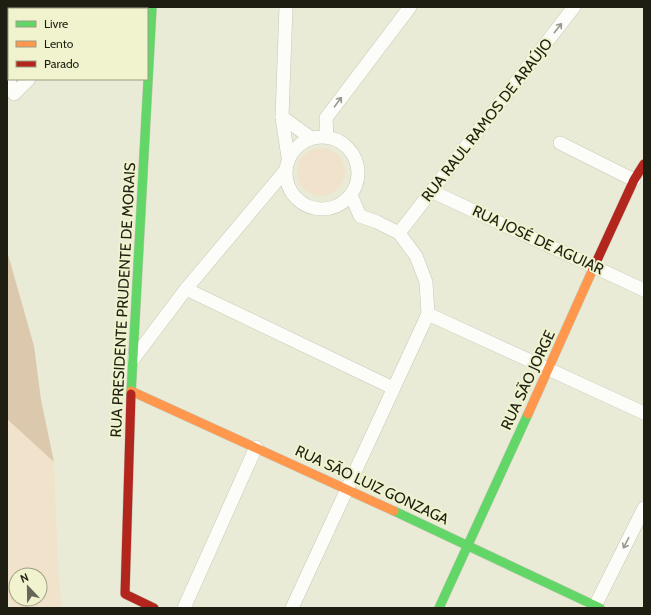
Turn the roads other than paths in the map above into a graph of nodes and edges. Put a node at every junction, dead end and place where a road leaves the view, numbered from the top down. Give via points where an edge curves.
1 (152, 7) edge
2 (286, 7) edge
3 (410, 7) edge
4 (574, 7) edge
5 (9, 80) edge
6 (28, 80) edge
7 (282, 117) junction
8 (327, 137) junction
9 (310, 138) junction
10 (560, 143) dead end
11 (288, 157) junction
12 (644, 164) edge
13 (285, 171) junction
14 (634, 180) junction
15 (431, 191) junction
16 (351, 196) junction
17 (338, 206) junction
18 (360, 216) junction
19 (399, 233) junction
20 (595, 267) junction
21 (186, 289) junction
22 (644, 290) edge
23 (428, 314) junction
24 (134, 358) junction
25 (549, 368) junction
26 (393, 388) junction
27 (131, 391) junction
28 (644, 413) edge
29 (256, 448) junction
30 (347, 489) junction
31 (644, 508) edge
32 (468, 544) junction
33 (596, 607) edge
34 (154, 608) edge
35 (184, 608) edge
36 (292, 608) edge
37 (439, 608) edge

1 - 24 street, RUA PRESIDENTE PRUDENTE DE MORAIS
2 - 7 street
8 -> 3 street via 326,118
15 -> 4 street, RUA RAUL RAMOS DE ARAÚJO
5 - 6 street via 14,94
7 - 9 street
7 - 11 street
8 - 9 street
8 - 16 street via 341,141 352,152 358,167 357,183
9 - 11 street via 298,144
10 - 14 street
11 - 13 street
12 - 14 street, RUA SÃO JORGE
13 - 17 street via 287,187 297,200 309,208 325,210
13 - 21 street
14 - 20 street, RUA SÃO JORGE
15 - 19 street, RUA RAUL RAMOS DE ARAÚJO
15 - 20 street, RUA JOSÉ DE AGUIAR
16 - 17 street
16 - 18 street
17 - 18 street
18 - 19 street
19 - 23 street via 416,256 426,282
20 - 22 street, RUA JOSÉ DE AGUIAR
20 - 25 street, RUA SÃO JORGE
21 - 24 street
21 - 26 street
23 - 25 street
23 - 26 street
24 - 27 street, RUA PRESIDENTE PRUDENTE DE MORAIS
25 - 28 street
25 - 32 street, RUA SÃO JORGE
26 - 30 street
27 - 29 street, RUA SÃO LUIZ GONZAGA
27 - 34 street, RUA PRESIDENTE PRUDENTE DE MORAIS via 125,594
29 - 30 street, RUA SÃO LUIZ GONZAGA
29 - 35 street
30 - 32 street, RUA SÃO LUIZ GONZAGA
30 - 36 street
31 -> 33 street
32 - 33 street, RUA SÃO LUIZ GONZAGA
32 - 37 street, RUA SÃO JORGE

